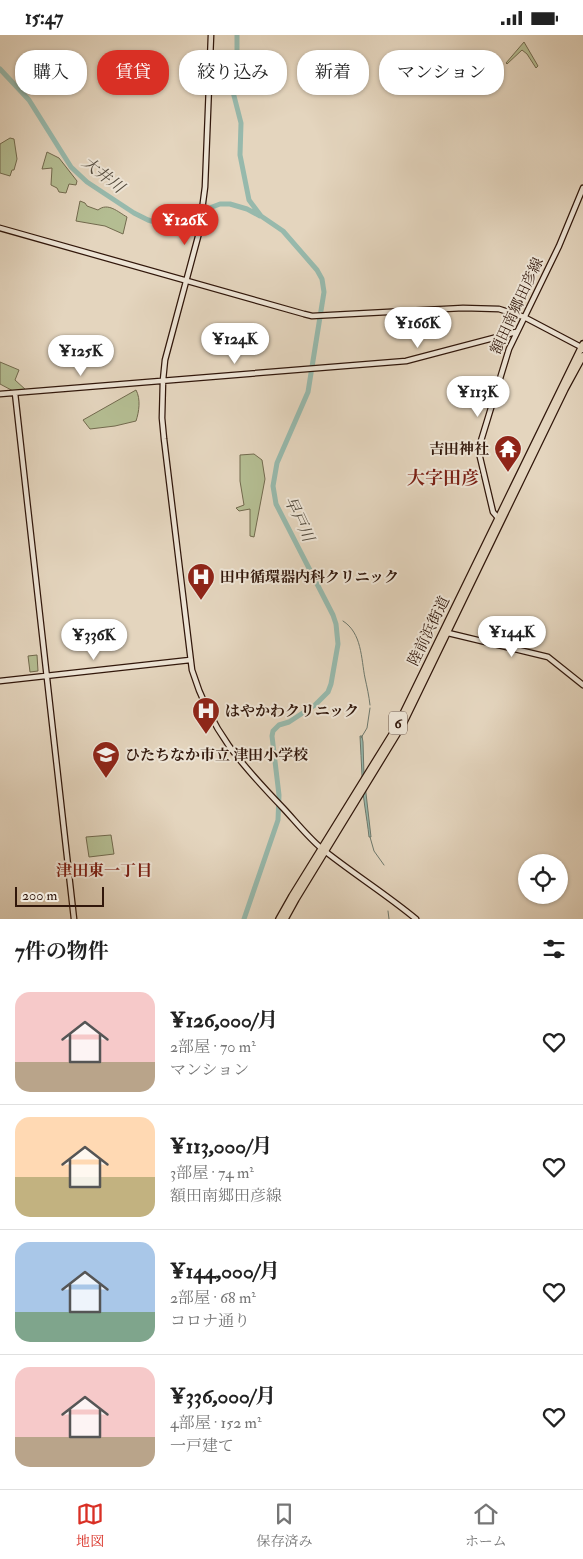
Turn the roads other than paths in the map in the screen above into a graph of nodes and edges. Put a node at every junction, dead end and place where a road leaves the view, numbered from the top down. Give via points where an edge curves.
1 (211, 35) edge
2 (583, 188) edge
3 (0, 228) edge
4 (186, 281) junction
5 (524, 317) junction
6 (516, 332) junction
7 (582, 347) edge
8 (583, 356) edge
9 (163, 380) junction
10 (15, 393) junction
11 (0, 394) edge
12 (500, 519) junction
13 (445, 633) junction
14 (190, 660) junction
15 (47, 676) junction
16 (0, 681) edge
17 (583, 685) edge
18 (324, 850) junction
19 (74, 919) edge
20 (282, 919) edge
21 (416, 919) edge

1 - 4 street via 204,203
2 - 5 street, 額田南郷田彦線
3 - 4 street
4 - 5 street via 312,316 486,308
4 - 9 street via 170,338
5 - 6 street, 額田南郷田彦線
5 - 7 street
6 - 9 street via 419,359
6 - 12 street, 額田南郷田彦線 via 479,447 493,512
7 - 12 highway, 陸前浜街道 / 6
8 - 12 highway, 陸前浜街道 / 6
9 - 10 street
9 - 14 street via 163,425
10 - 11 street
10 - 15 street
12 - 13 highway, 陸前浜街道 / 6
13 - 17 street via 548,657
13 - 18 highway, 陸前浜街道 / 6 via 394,741
14 - 15 street
14 - 18 street via 201,698 218,732 238,760
15 - 16 street
15 - 19 street
18 - 20 highway, 陸前浜街道 / 6
18 - 21 street

